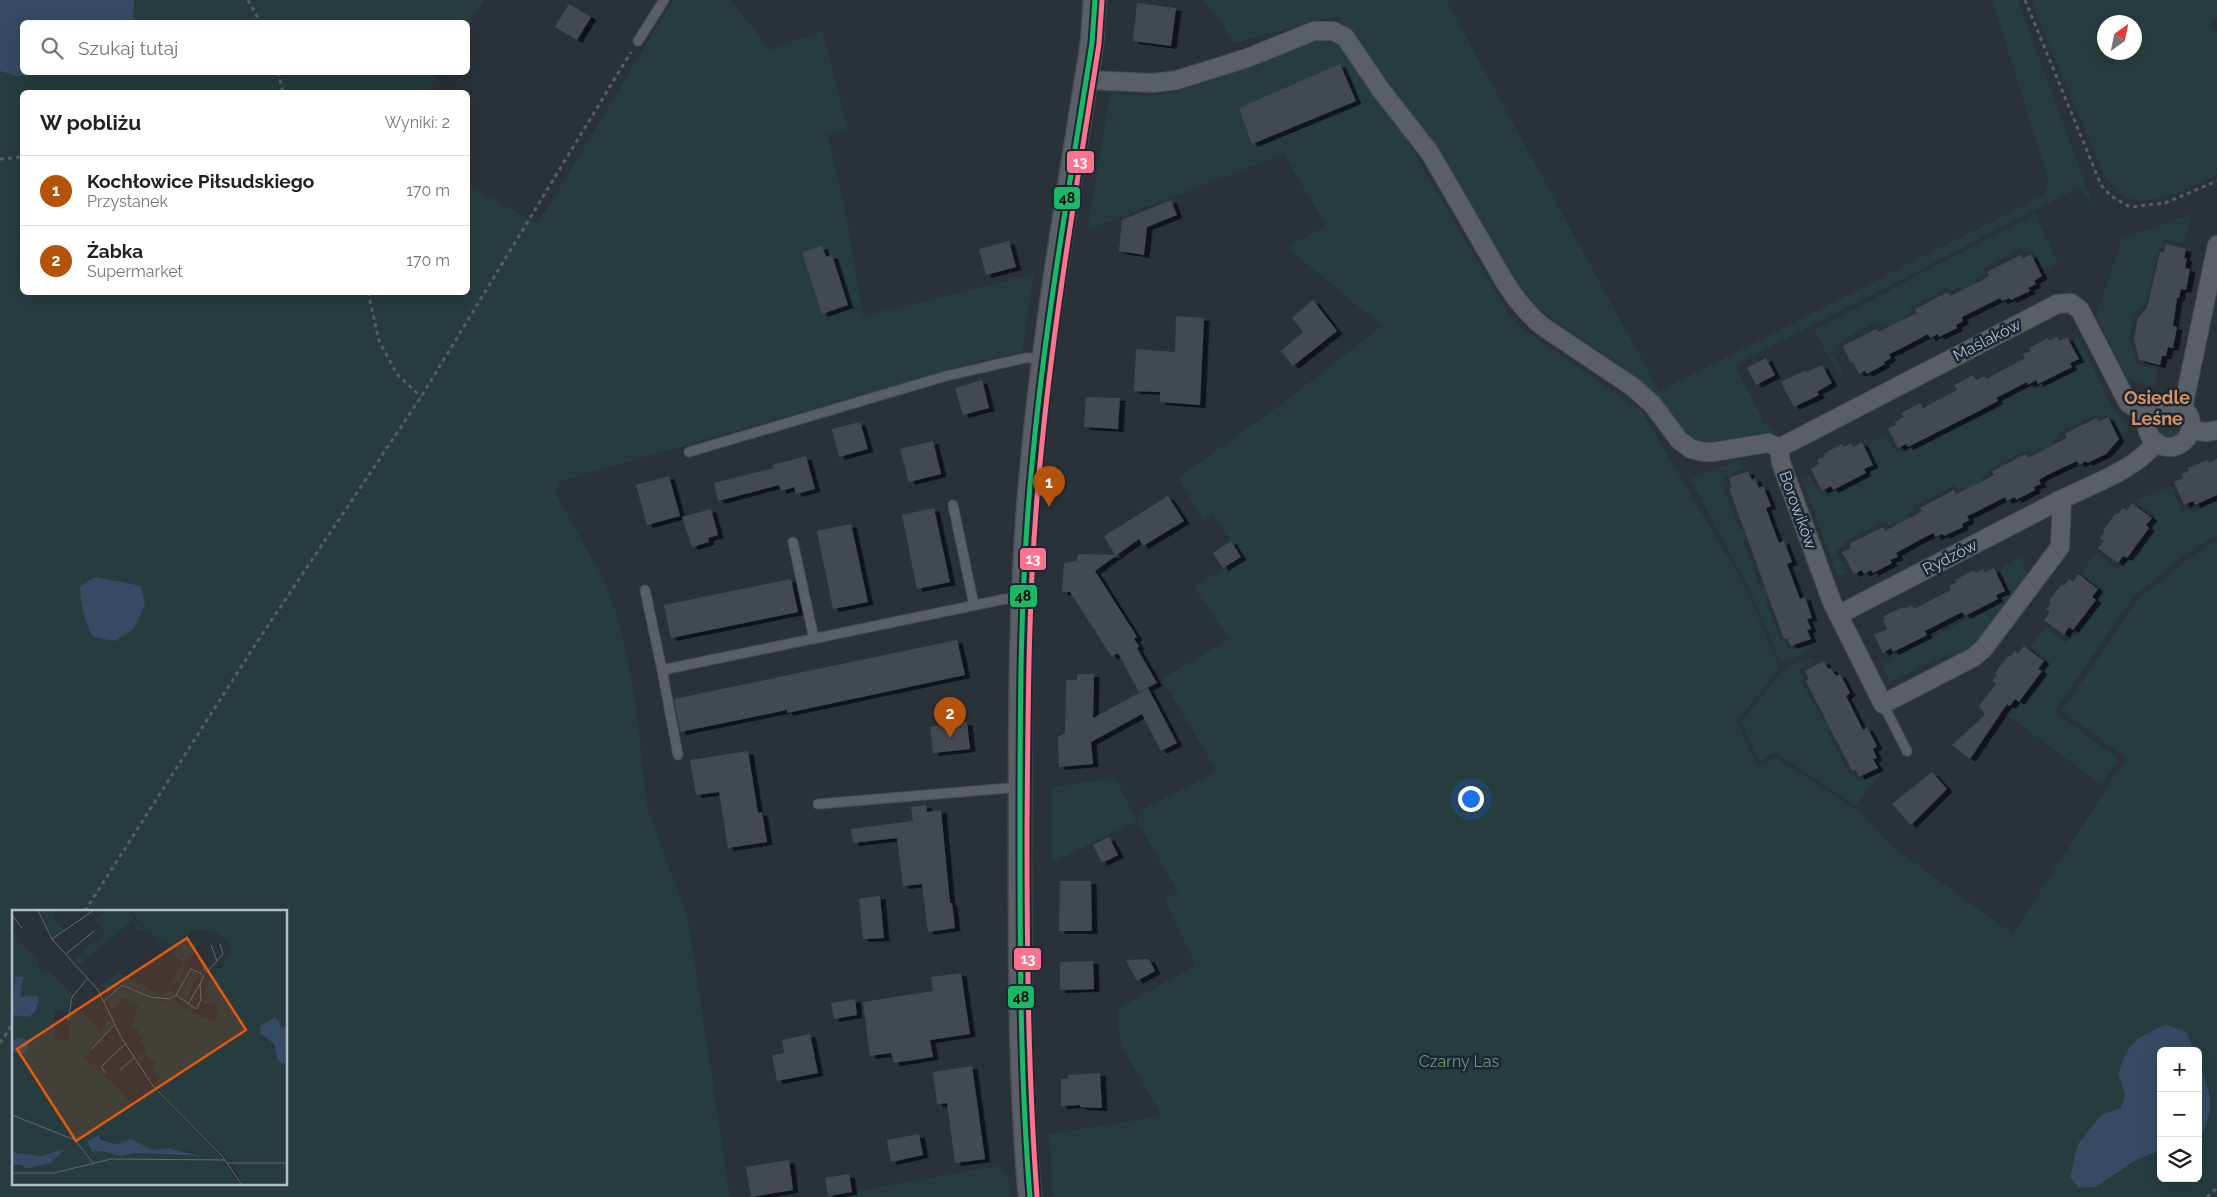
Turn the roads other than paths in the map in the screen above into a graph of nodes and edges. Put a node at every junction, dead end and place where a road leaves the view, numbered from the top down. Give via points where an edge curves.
1 (664, 0) edge
2 (1095, 0) edge
3 (638, 41) road end
4 (1086, 80) junction
5 (2217, 245) edge
6 (1045, 358) junction
7 (2183, 408) junction
8 (2149, 416) junction
9 (2190, 430) junction
10 (2217, 430) edge
11 (2156, 442) junction
12 (1779, 448) junction
13 (689, 452) dead end
14 (2062, 499) junction
15 (953, 505) dead end
16 (793, 542) dead end
17 (645, 590) dead end
18 (1024, 599) junction
19 (974, 605) junction
20 (1838, 614) junction
21 (814, 639) junction
22 (662, 670) junction
23 (1883, 704) junction
24 (1907, 751) dead end
25 (678, 755) dead end
26 (1020, 787) junction
27 (818, 804) dead end
28 (1030, 1197) edge

1 - 3 lane
2 - 4 street
4 - 6 street
4 - 12 street, Borowików via 1153,83 1178,80 1247,58 1314,31 1334,31 1345,37 1381,90 1430,152 1519,304 1542,326 1633,387 1654,405 1679,440 1691,449 1713,452 1768,443
5 - 7 street
6 - 13 lane via 1025,358 946,376
6 - 18 street via 1032,464
7 - 8 street via 2167,403 2158,406
7 - 9 street via 2188,414
8 - 11 street via 2149,435
8 - 12 street, Maślaków via 2128,403 2080,310 2071,303 2057,304
9 - 10 street
9 - 11 street via 2179,444 2162,446
11 - 14 street via 2134,463
12 - 20 street, Borowików via 1781,463
14 - 20 street, Rydzów
14 - 23 street via 2060,547 1984,648 1974,657
15 - 19 lane
16 - 21 lane
17 - 22 lane
18 - 19 lane
18 - 26 street
19 - 21 lane
20 - 23 street, Borowików
21 - 22 lane
22 - 25 lane
23 - 24 lane, Borowików
26 - 27 lane
26 - 28 street via 1021,1000

